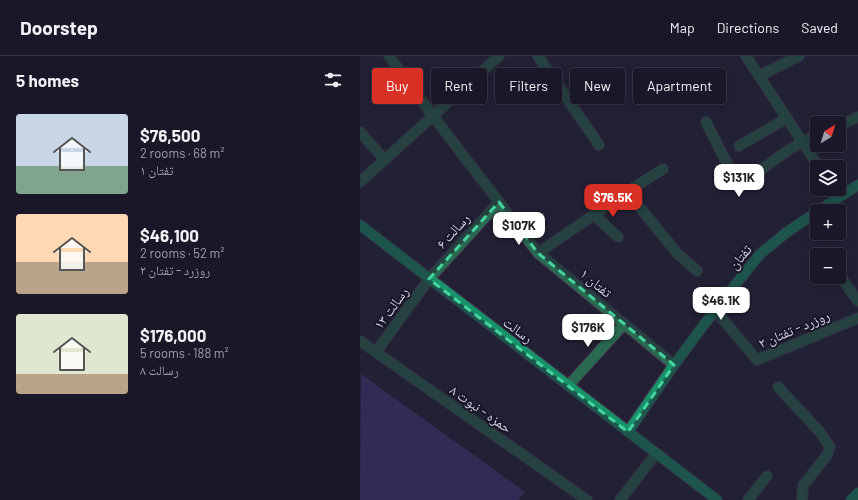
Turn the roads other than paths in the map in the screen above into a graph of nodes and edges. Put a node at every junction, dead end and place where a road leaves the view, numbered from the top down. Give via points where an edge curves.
1 (389, 56) edge
2 (499, 56) edge
3 (538, 56) edge
4 (746, 56) edge
5 (799, 56) edge
6 (759, 76) junction
7 (433, 116) junction
8 (858, 117) edge
9 (787, 118) junction
10 (706, 122) dead end
11 (846, 123) edge
12 (360, 132) edge
13 (810, 138) edge
14 (803, 141) junction
15 (599, 145) dead end
16 (739, 146) dead end
17 (385, 160) junction
18 (815, 160) edge
19 (663, 169) dead end
20 (360, 182) edge
21 (858, 186) edge
22 (846, 190) edge
23 (627, 192) junction
24 (833, 196) edge
25 (499, 202) junction
26 (826, 204) edge
27 (594, 215) junction
28 (810, 217) edge
29 (360, 225) edge
30 (618, 237) dead end
31 (538, 253) junction
32 (697, 272) dead end
33 (429, 279) junction
34 (846, 284) edge
35 (858, 301) edge
36 (715, 310) junction
37 (858, 318) edge
38 (624, 324) junction
39 (360, 341) edge
40 (376, 352) junction
41 (674, 365) junction
42 (568, 386) junction
43 (778, 387) dead end
44 (628, 432) junction
45 (656, 454) junction
46 (767, 476) dead end
47 (858, 493) edge
48 (587, 500) edge
49 (620, 500) edge
50 (716, 500) edge
51 (748, 500) edge
52 (802, 500) edge
53 (851, 500) edge

1 - 7 street, تفتان ۱
2 - 7 street
3 - 15 street
4 - 6 street
5 - 6 street
6 - 9 street
7 - 17 street
7 - 25 street, تفتان ۱
8 - 11 street
9 - 14 street
9 - 16 street
10 - 14 street via 739,186
12 - 17 street
13 - 14 street
14 - 18 street
17 - 20 street
19 - 23 street
21 - 22 street, تفتان
23 - 27 street
23 - 32 street via 677,253
24 - 26 street, تفتان
25 - 31 street, تفتان ۱
25 - 33 street, رسالت ۶
27 - 30 street
27 - 31 street
28 - 36 street, تفتان via 760,254
29 - 33 street, رسالت
31 - 38 street, تفتان ۱
33 - 40 street, رسالت ۱۳
33 - 42 street, رسالت
34 - 35 street
36 - 37 street, روزرد - تفتان ۲ via 757,360
36 - 41 street, تفتان
38 - 41 street, تفتان ۱
38 - 42 street
39 - 40 street, حمزه - نبوت ۸
40 - 48 street, حمزه - نبوت ۸
41 - 44 street, تفتان
42 - 44 street, رسالت
43 - 52 street via 820,432 830,447 827,455 803,486
44 - 45 street, رسالت
45 - 49 street
45 - 50 street, رسالت
46 - 51 street
47 - 53 street

